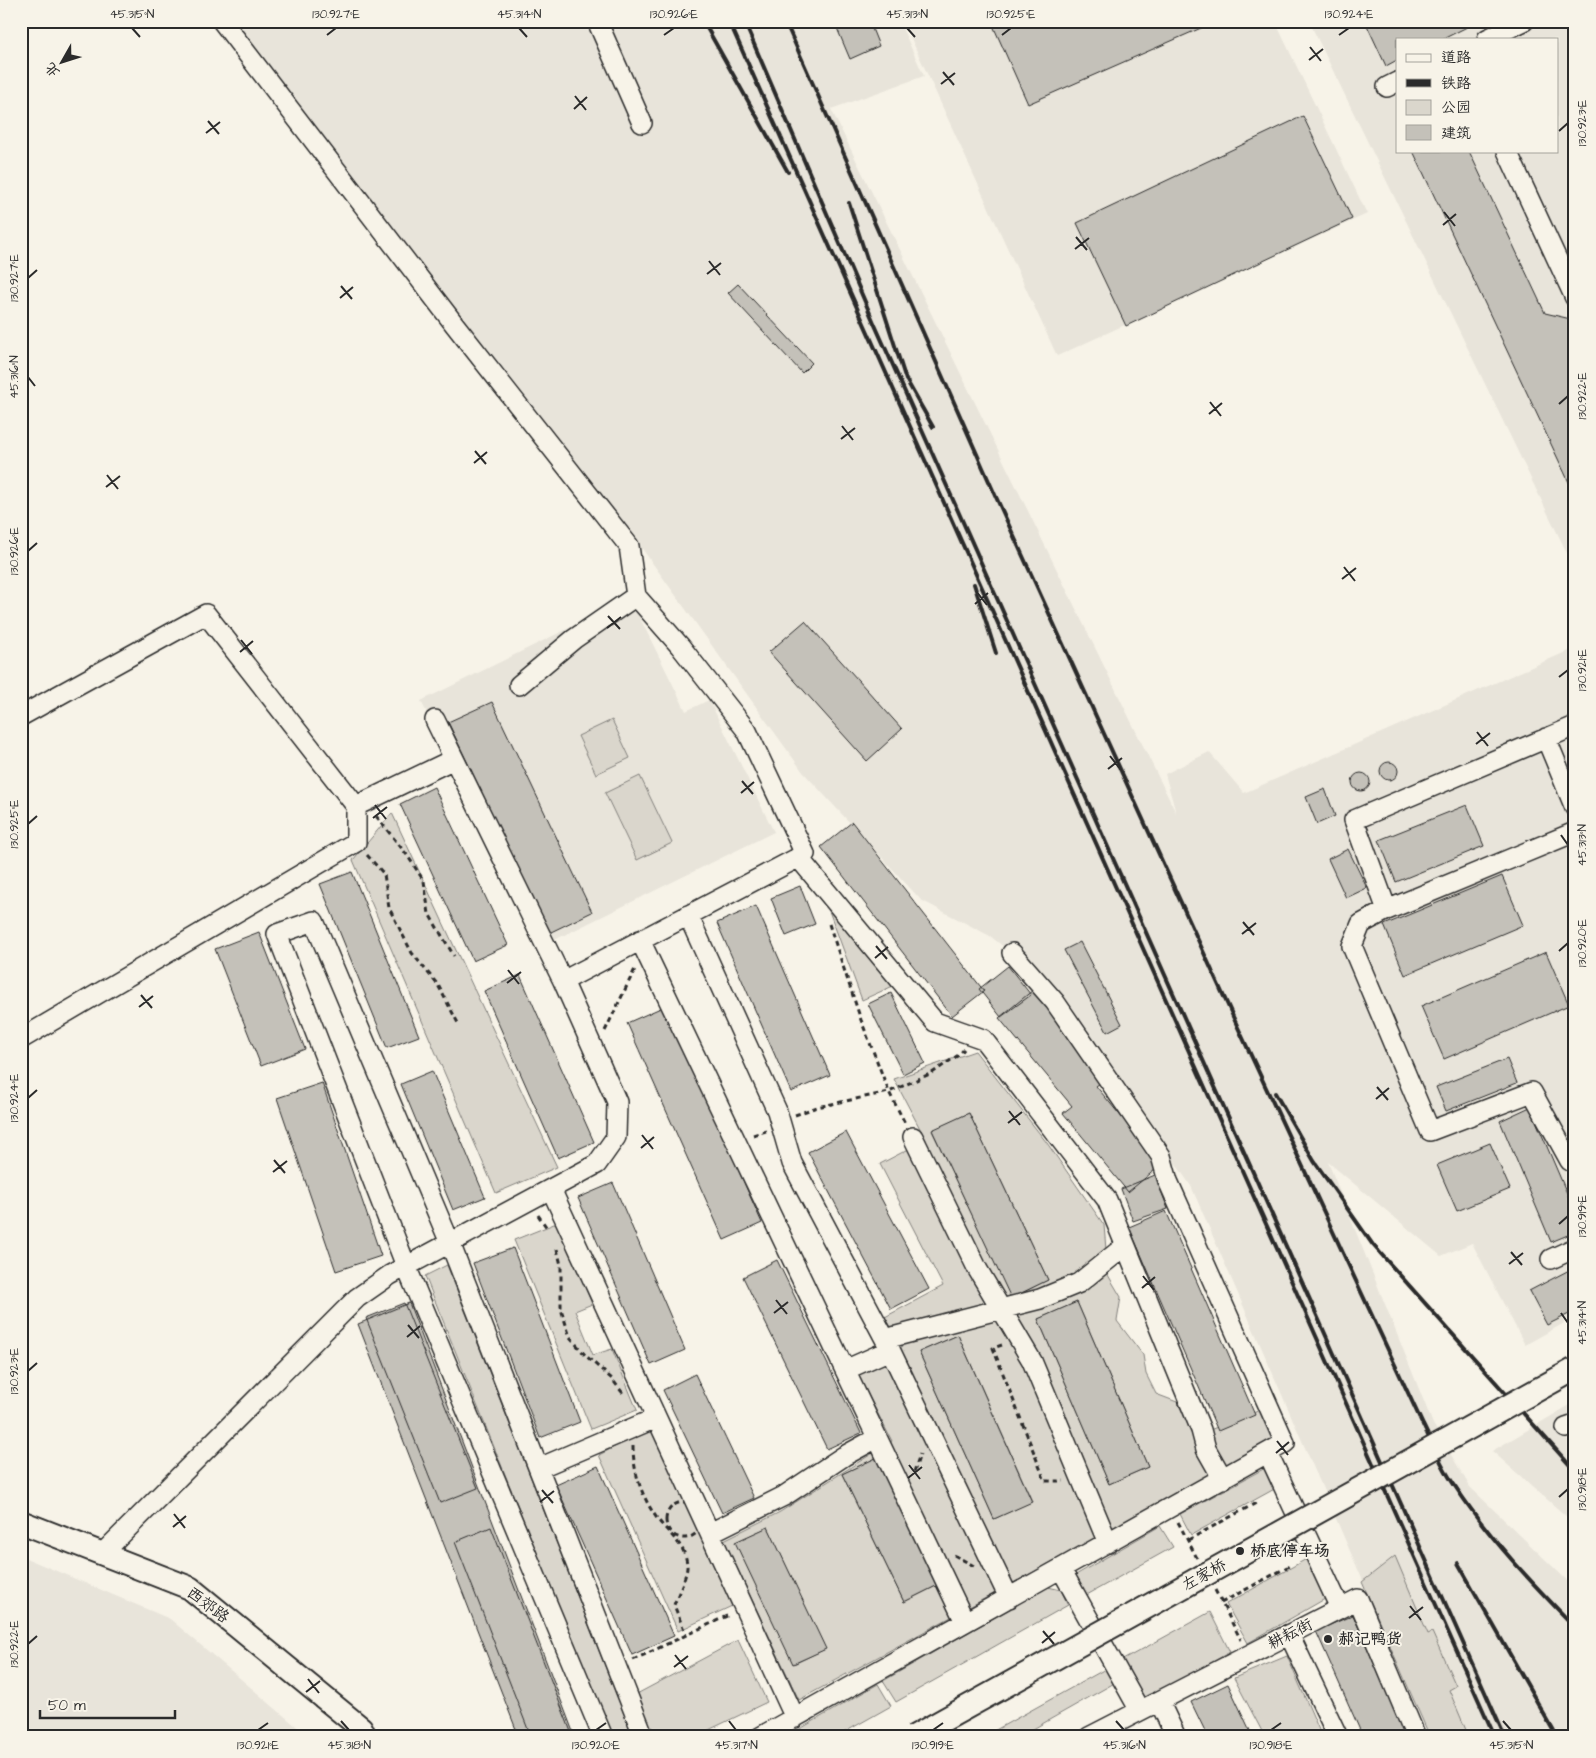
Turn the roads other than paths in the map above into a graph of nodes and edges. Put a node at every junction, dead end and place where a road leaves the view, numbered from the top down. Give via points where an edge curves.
1 (222, 21) edge
2 (597, 21) edge
3 (1524, 21) edge
4 (1489, 38) edge
5 (642, 123) dead end
6 (1507, 152) edge
7 (1575, 298) edge
8 (636, 596) junction
9 (519, 685) dead end
10 (21, 716) edge
11 (435, 720) dead end
12 (1575, 726) edge
13 (1546, 738) junction
14 (454, 759) junction
15 (360, 804) junction
16 (1575, 808) edge
17 (1575, 832) edge
18 (798, 857) junction
19 (1387, 910) junction
20 (688, 915) junction
21 (640, 940) junction
22 (1012, 952) dead end
23 (563, 981) junction
24 (21, 1039) edge
25 (913, 1137) dead end
26 (1573, 1164) edge
27 (551, 1189) junction
28 (450, 1243) junction
29 (1125, 1246) junction
30 (1575, 1248) edge
31 (1551, 1259) dead end
32 (406, 1266) junction
33 (1002, 1310) junction
34 (888, 1345) junction
35 (1575, 1369) edge
36 (845, 1370) junction
37 (656, 1418) junction
38 (878, 1438) junction
39 (1268, 1453) junction
40 (539, 1468) junction
41 (1223, 1479) junction
42 (21, 1522) edge
43 (710, 1533) junction
44 (1108, 1543) junction
45 (102, 1554) junction
46 (1061, 1569) junction
47 (1009, 1598) junction
48 (1340, 1608) junction
49 (966, 1622) junction
50 (1289, 1634) junction
51 (1158, 1701) junction
52 (1140, 1711) junction
53 (795, 1718) junction
54 (1122, 1729) edge
55 (365, 1737) edge
56 (603, 1737) edge
57 (644, 1737) edge
58 (760, 1737) edge
59 (913, 1737) edge
60 (1089, 1737) edge
61 (1176, 1737) edge
62 (1338, 1737) edge
63 (1416, 1737) edge

1 - 8 street via 628,546
2 - 5 street
3 - 4 street
6 - 7 street
8 - 9 street via 574,640
8 - 18 street via 747,731 805,854
10 - 15 street via 206,614
11 - 14 street
12 - 13 street
13 - 16 street
13 - 19 street via 1354,820
14 - 15 street
14 - 23 street
15 - 24 street via 356,842
17 - 19 street
18 - 20 street
18 - 29 street via 936,1022 983,1039 1106,1200
19 - 26 street via 1361,924 1352,946 1430,1132 1532,1092
20 - 21 street
20 - 34 street via 773,1102 792,1163
21 - 23 street
21 - 36 street
22 - 39 street via 1054,1002 1161,1156 1168,1182 1285,1443
23 - 27 street via 617,1102 616,1137 597,1164
25 - 33 street via 978,1270
27 - 28 street
27 - 37 street
28 - 32 street
28 - 32 street via 314,921 277,934
28 - 40 street
29 - 33 street via 1079,1282 1040,1299
29 - 41 street via 1206,1449
30 - 31 street
32 - 45 street via 357,1298
32 - 56 street
33 - 34 street
33 - 44 street via 1032,1361
34 - 36 street
34 - 47 street
35 - 59 main road, 左家桥, bridge
36 - 38 street
37 - 40 street
37 - 43 street
38 - 43 street via 844,1456 784,1496
38 - 49 street
39 - 41 street
39 - 48 street
40 - 57 street
41 - 44 street
42 - 45 main road, 西郊路
43 - 53 street
44 - 46 street
45 - 55 main road, 西郊路 via 190,1588 361,1728
46 - 47 street
46 - 52 street
47 - 49 street
48 - 50 street, 耕耘街
48 - 63 street, 耕耘街 via 1358,1599
49 - 53 street
50 - 51 street, 耕耘街
50 - 62 street
51 - 52 street, 耕耘街
51 - 61 street
52 - 54 street, 耕耘街
53 - 58 street
54 - 60 street, 耕耘街

